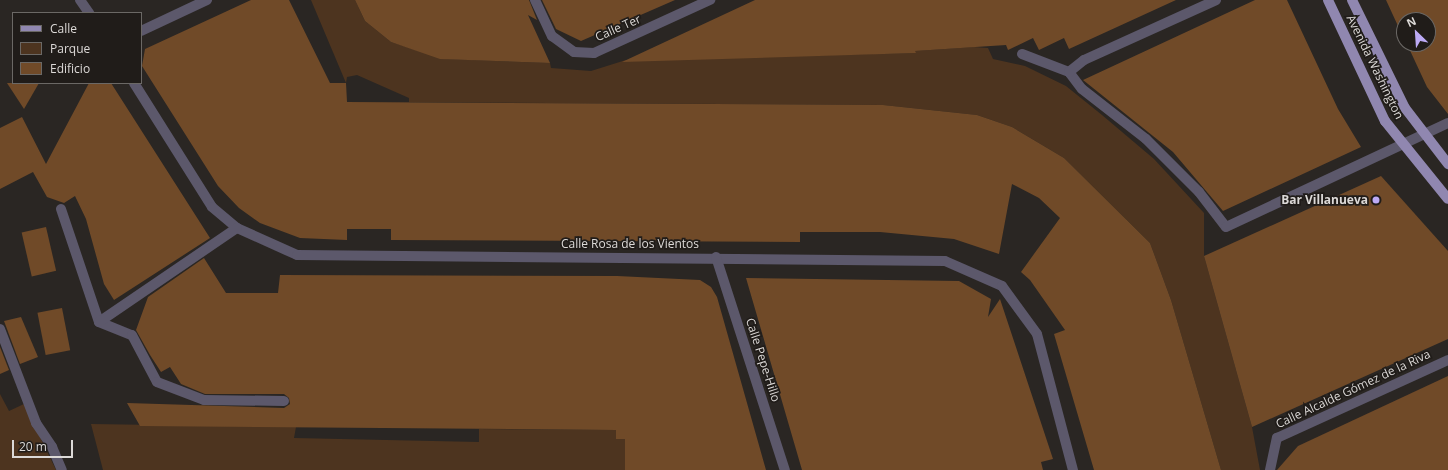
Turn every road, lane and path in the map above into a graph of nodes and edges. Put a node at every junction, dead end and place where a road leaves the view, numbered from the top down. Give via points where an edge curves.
1 (80, 0) edge
2 (207, 0) edge
3 (535, 0) edge
4 (710, 0) edge
5 (1216, 0) edge
6 (1328, 0) edge
7 (1352, 0) edge
8 (88, 12) edge
9 (142, 31) edge
10 (1022, 54) dead end
11 (1069, 72) junction
12 (135, 84) edge
13 (1448, 123) edge
14 (1422, 134) junction
15 (1402, 145) junction
16 (1448, 164) edge
17 (1448, 199) edge
18 (61, 209) dead end
19 (237, 228) junction
20 (716, 257) junction
21 (98, 322) junction
22 (0, 329) edge
23 (1448, 360) edge
24 (284, 401) dead end
25 (62, 470) edge
26 (785, 470) edge
27 (1074, 470) edge
28 (1270, 470) edge

1 - 8 street
2 - 9 street
3 - 4 street, Calle Ter via 552,36 574,52 594,53
5 - 11 street via 1084,60
6 - 15 main road, Avenida Washington via 1385,121
7 - 14 main road, Avenida Washington via 1405,108
10 - 11 street
11 - 15 street via 1082,90 1146,139 1194,186 1226,227
12 - 19 street, Calle Rosa de los Vientos via 212,207
13 - 14 street
14 - 15 street
14 - 16 main road, Avenida Washington
15 - 17 main road, Avenida Washington
18 - 21 street
19 - 20 street, Calle Rosa de los Vientos via 297,255
19 - 21 street
20 - 26 street, Calle Pepe-Hillo
20 - 27 street, Calle Rosa de los Vientos via 945,261 1002,286 1037,334
21 - 24 street via 132,335 157,382 204,400
22 - 25 street via 36,423 52,447
23 - 28 street, Calle Alcalde Gómez de la Riva via 1277,438

